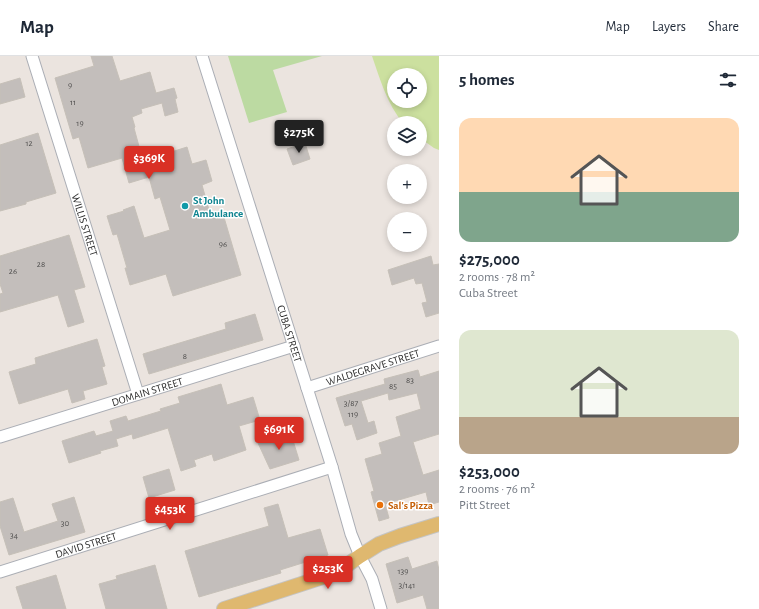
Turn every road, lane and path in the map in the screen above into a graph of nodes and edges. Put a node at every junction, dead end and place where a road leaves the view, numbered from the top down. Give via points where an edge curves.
1 (32, 56) edge
2 (202, 56) edge
3 (294, 346) junction
4 (439, 346) edge
5 (307, 388) junction
6 (138, 394) junction
7 (0, 437) edge
8 (332, 467) junction
9 (439, 524) edge
10 (360, 556) junction
11 (0, 572) edge
12 (224, 609) edge
13 (381, 609) edge

1 - 6 street, WILLIS STREET
2 - 3 street, CUBA STREET
3 - 5 street, CUBA STREET
3 - 6 street, DOMAIN STREET
4 - 5 street, WALDEGRAVE STREET
5 - 8 street, CUBA STREET
6 - 7 street, DOMAIN STREET
8 - 10 street, CUBA STREET
8 - 11 street, DAVID STREET
9 - 10 main road via 379,544
10 - 12 main road via 326,576
10 - 13 street, CUBA STREET via 372,579

